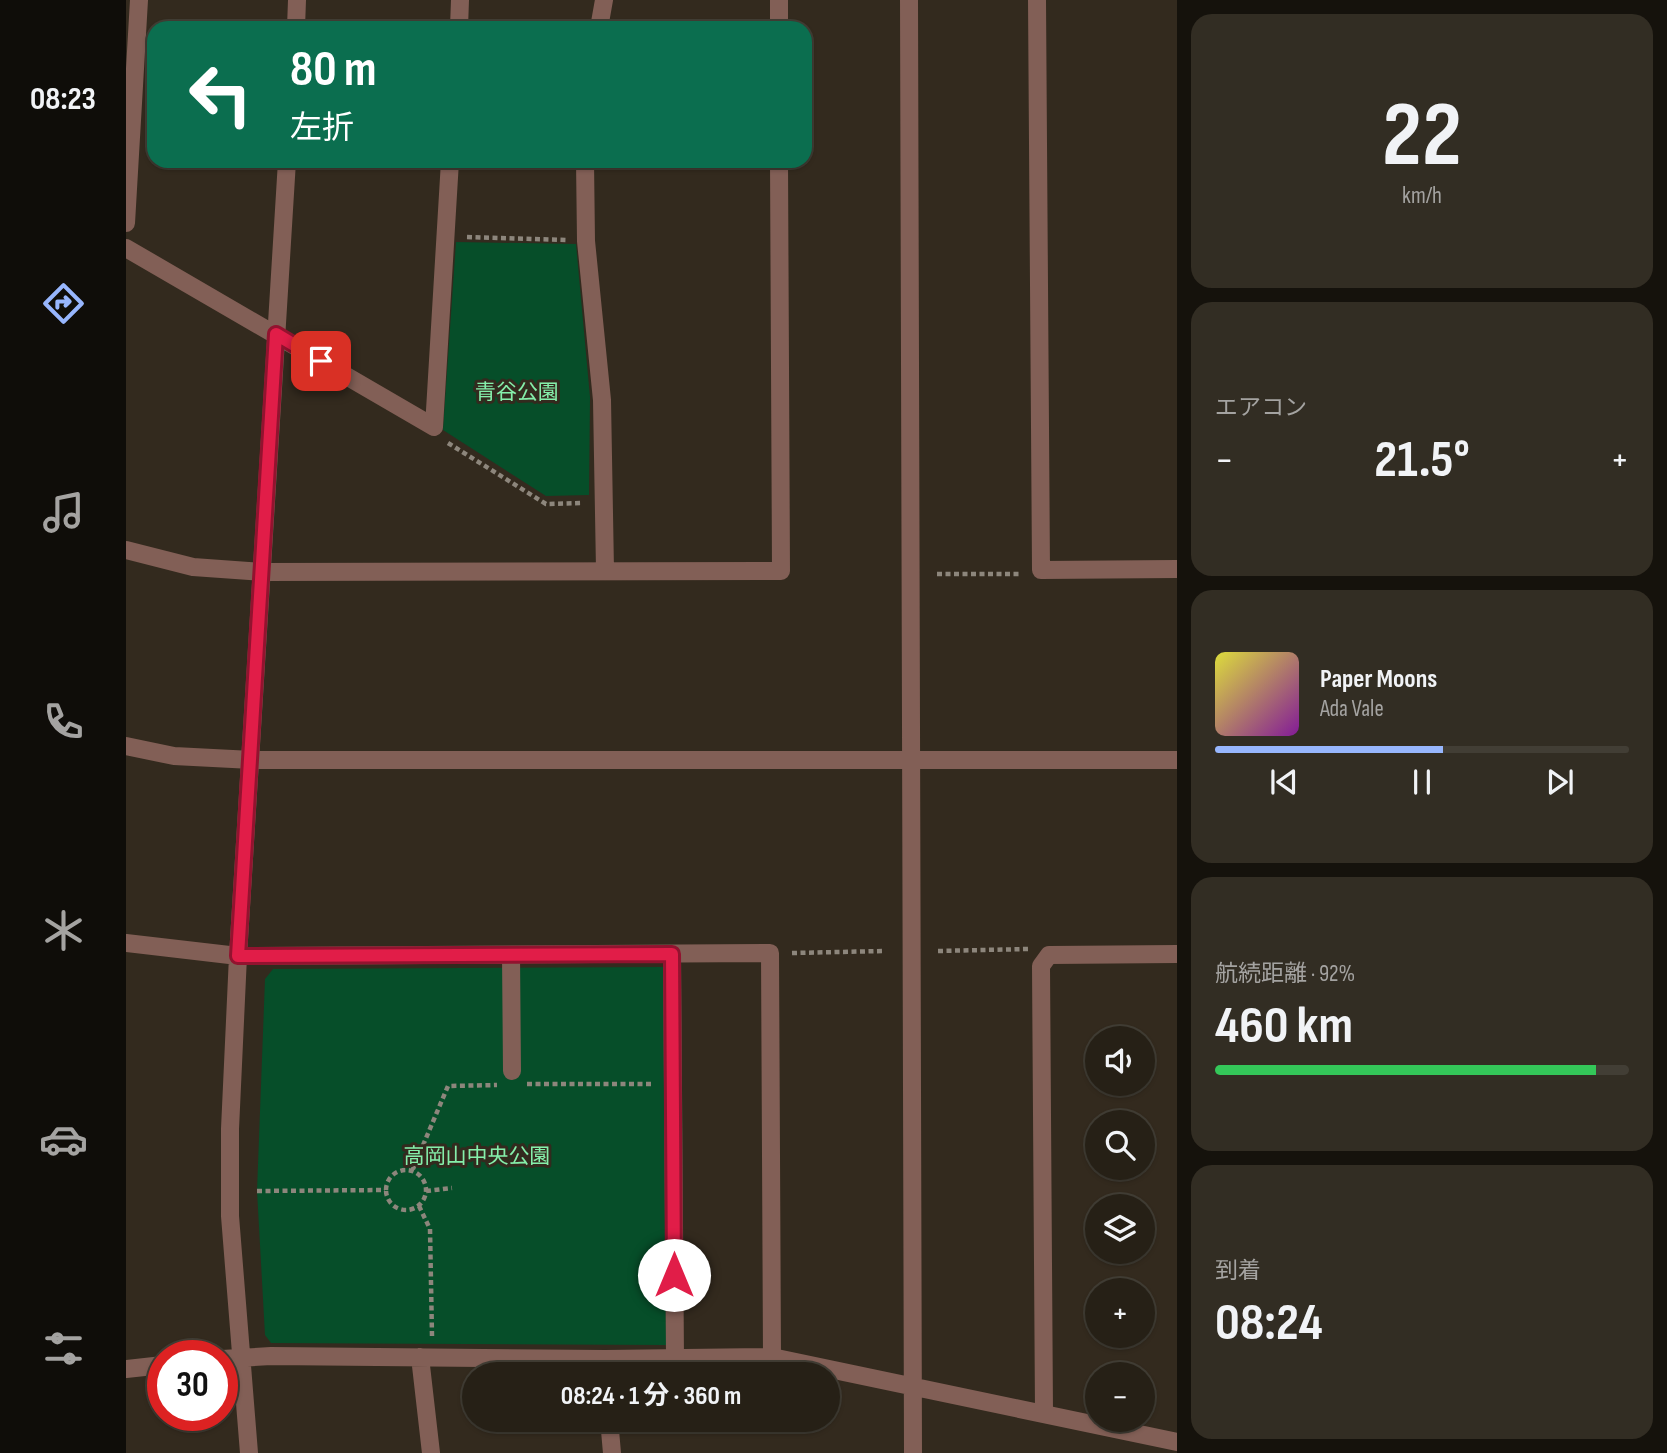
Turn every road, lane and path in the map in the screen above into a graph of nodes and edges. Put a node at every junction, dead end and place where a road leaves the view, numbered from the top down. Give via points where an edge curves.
1 (139, 0) edge
2 (297, 0) edge
3 (460, 0) edge
4 (604, 0) edge
5 (779, 0) edge
6 (909, 0) edge
7 (1037, 0) edge
8 (296, 21) edge
9 (459, 21) edge
10 (601, 21) edge
11 (779, 21) edge
12 (287, 168) edge
13 (450, 168) edge
14 (585, 168) edge
15 (779, 168) edge
16 (126, 197) edge
17 (126, 223) edge
18 (445, 236) junction
19 (586, 241) junction
20 (126, 248) edge
21 (276, 334) junction
22 (433, 427) junction
23 (603, 503) junction
24 (126, 550) edge
25 (1177, 569) edge
26 (605, 570) junction
27 (1041, 570) junction
28 (262, 572) junction
29 (937, 574) dead end
30 (126, 746) edge
31 (912, 758) junction
32 (252, 760) junction
33 (1177, 760) edge
34 (126, 943) edge
35 (886, 951) dead end
36 (938, 951) dead end
37 (770, 953) junction
38 (672, 954) junction
39 (1177, 954) edge
40 (511, 955) junction
41 (1049, 955) junction
42 (238, 956) junction
43 (511, 1078) joint
44 (673, 1083) junction
45 (525, 1084) dead end
46 (413, 1169) junction
47 (452, 1188) dead end
48 (385, 1190) junction
49 (257, 1191) dead end
50 (426, 1191) junction
51 (419, 1206) junction
52 (432, 1337) dead end
53 (231, 1340) edge
54 (419, 1357) junction
55 (675, 1357) junction
56 (772, 1357) junction
57 (238, 1359) edge
58 (522, 1362) edge
59 (636, 1362) edge
60 (147, 1366) edge
61 (126, 1368) edge
62 (913, 1385) junction
63 (238, 1396) edge
64 (1044, 1412) junction
65 (610, 1432) edge
66 (1177, 1441) edge
67 (249, 1453) edge
68 (430, 1453) edge
69 (612, 1453) edge
70 (913, 1453) edge

1 - 16 street
2 - 8 street
3 - 9 street
4 - 10 street
5 - 11 street
6 - 31 street
7 - 27 street
12 - 21 street
13 - 18 street
14 - 19 street
15 - 26 street via 781,570
16 - 17 street
18 - 19 path
18 - 22 street
19 - 23 street via 602,400
20 - 21 street
21 - 22 street
21 - 28 street
22 - 23 path via 442,439 546,504
23 - 26 street
24 - 28 street via 193,567
25 - 27 street
26 - 28 street
27 - 29 path
28 - 32 street
30 - 32 street via 174,756
31 - 32 street
31 - 33 street
31 - 62 street
32 - 42 street
34 - 42 street
35 - 37 path
36 - 41 path via 1030,949
37 - 38 street
37 - 56 street
38 - 40 street
38 - 44 street
39 - 41 street
40 - 42 street
40 - 43 street
41 - 64 street via 1041,966
42 - 53 street
43 - 46 path via 448,1086
44 - 45 path
44 - 55 street
46 - 48 path via 393,1174
46 - 50 path via 423,1178
47 - 50 path
48 - 49 path
48 - 51 path via 394,1208
50 - 51 path
51 - 52 path via 430,1229
54 - 57 street
54 - 58 street
54 - 68 street
55 - 56 street
55 - 59 street
56 - 62 street
60 - 61 street
62 - 64 street
62 - 70 street
63 - 67 street
64 - 66 street
65 - 69 street

